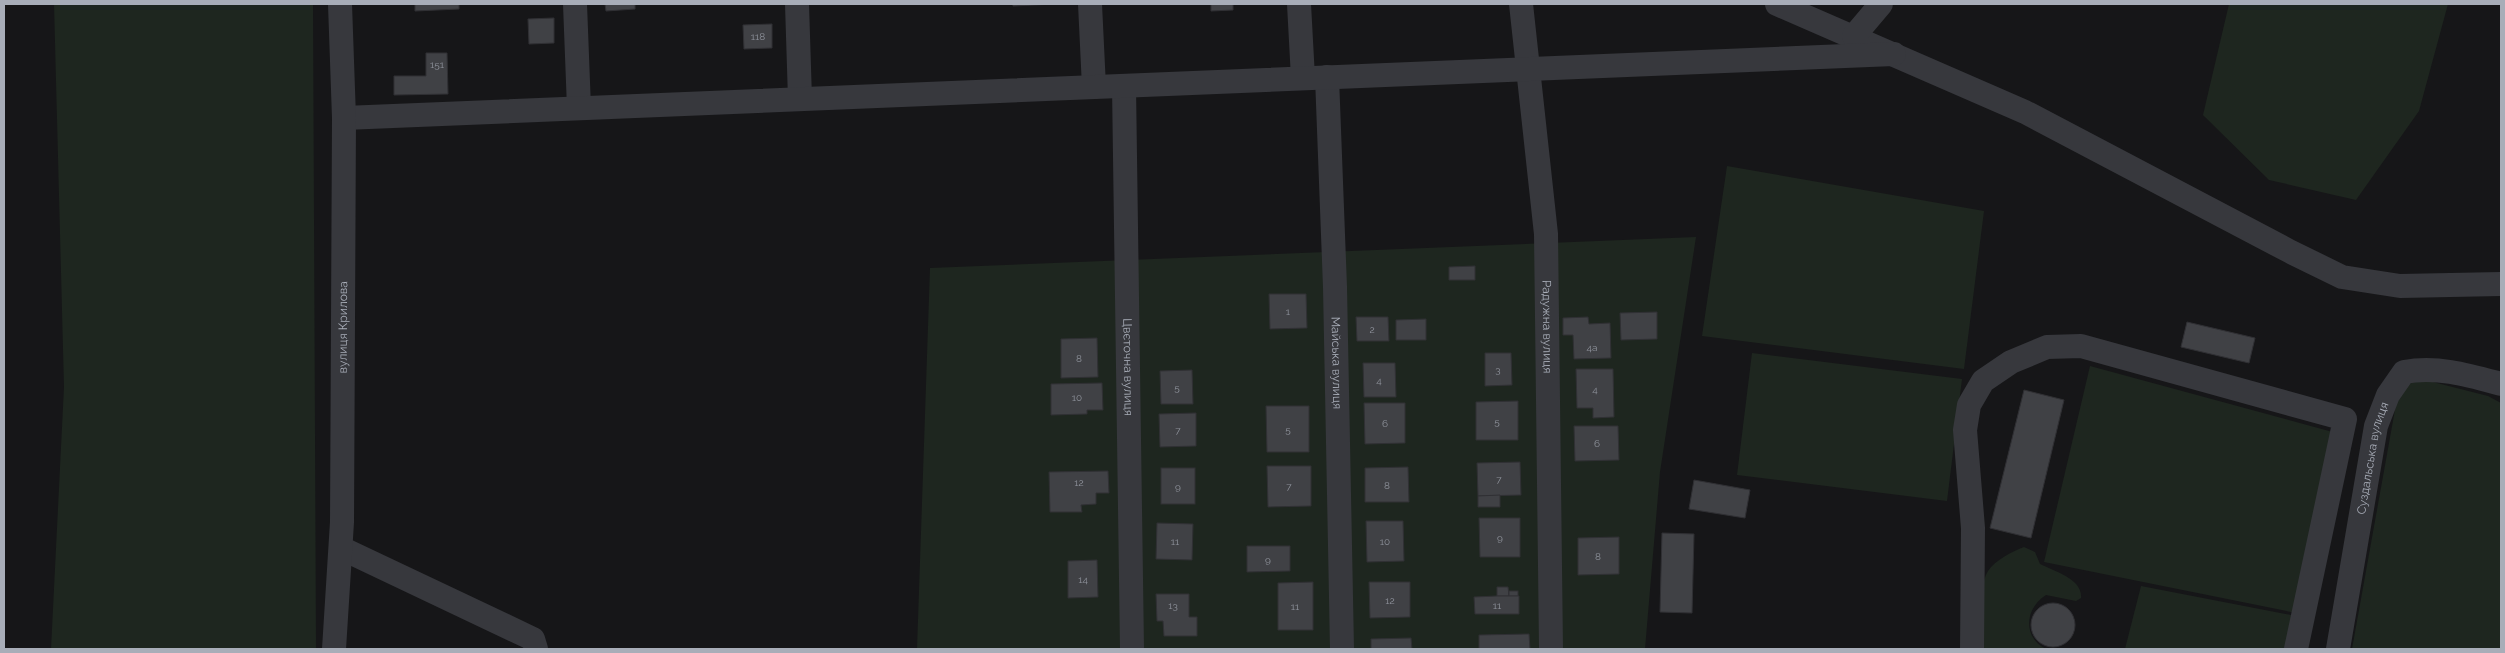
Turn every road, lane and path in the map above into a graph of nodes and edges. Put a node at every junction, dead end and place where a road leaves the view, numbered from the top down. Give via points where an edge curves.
1 (340, 4) edge
2 (574, 4) edge
3 (797, 4) edge
4 (1090, 4) edge
5 (1299, 4) edge
6 (1521, 4) edge
7 (1777, 4) edge
8 (1881, 4) edge
9 (1854, 36) junction
10 (1894, 54) junction
11 (1527, 69) junction
12 (1327, 77) junction
13 (1303, 78) junction
14 (1124, 86) junction
15 (1094, 87) junction
16 (800, 99) junction
17 (579, 108) junction
18 (344, 118) junction
19 (2501, 284) edge
20 (2501, 384) edge
21 (341, 548) junction
22 (334, 649) edge
23 (536, 649) edge
24 (1132, 649) edge
25 (1342, 649) edge
26 (1551, 649) edge
27 (1972, 649) edge
28 (2296, 649) edge
29 (2338, 649) edge

1 - 18 street, вулиця Крилова
2 - 17 street
3 - 16 street
4 - 15 street
5 - 13 street
6 - 11 street, Радужна вулиця
7 - 9 street
8 - 9 street
9 - 10 street
10 - 11 street
10 - 19 street via 2025,112 2342,277 2400,286
11 - 12 street
11 - 26 street, Радужна вулиця via 1546,234
12 - 13 street
12 - 25 street, Майська вулиця
13 - 14 street
14 - 15 street
14 - 24 street, Цвєточна вулиця
15 - 16 street
16 - 17 street
17 - 18 street
18 - 21 street, вулиця Крилова
20 - 29 street, Суздальська вулиця via 2457,372 2424,368 2404,372 2388,394 2376,426
21 - 22 street, вулиця Крилова
21 - 23 street via 532,639
27 - 28 street via 1973,528 1965,430 1969,405 1984,381 2011,362 2047,347 2081,346 2345,419

